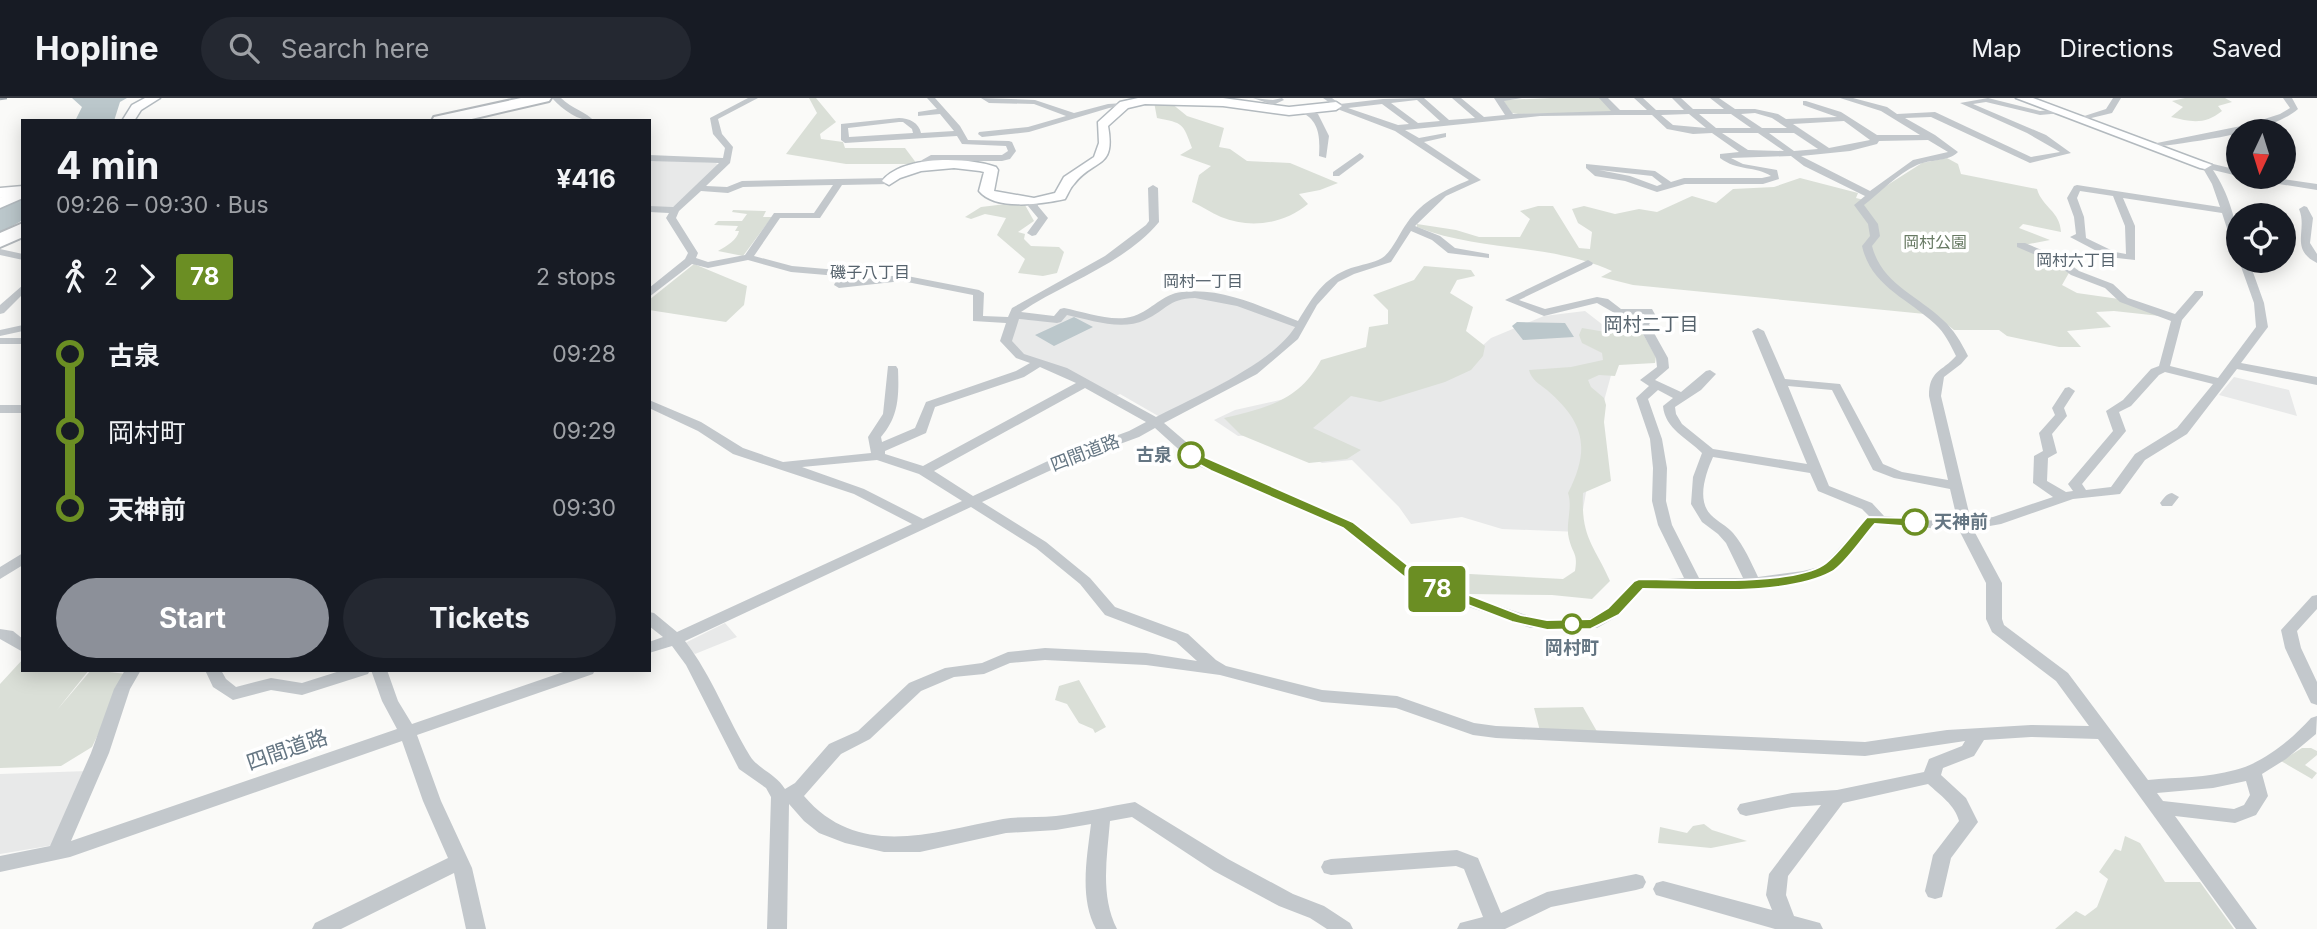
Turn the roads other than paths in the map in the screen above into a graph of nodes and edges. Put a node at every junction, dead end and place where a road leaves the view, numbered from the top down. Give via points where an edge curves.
1 (154, 98) edge
2 (556, 98) edge
3 (754, 98) edge
4 (931, 98) edge
5 (985, 98) edge
6 (1257, 98) edge
7 (1417, 98) edge
8 (1456, 98) edge
9 (1498, 98) edge
10 (1518, 98) edge
11 (1604, 98) edge
12 (1638, 98) edge
13 (1676, 98) edge
14 (1714, 98) edge
15 (1844, 98) edge
16 (2022, 98) edge
17 (2117, 98) edge
18 (2287, 98) edge
19 (533, 99) edge
20 (1225, 100) edge
21 (1280, 100) dead end
22 (1332, 102) edge
23 (1382, 102) junction
24 (1124, 104) junction
25 (1884, 109) junction
26 (943, 111) junction
27 (1306, 111) junction
28 (1729, 111) junction
29 (2059, 111) junction
30 (1691, 113) junction
31 (921, 114) dead end
32 (1619, 114) junction
33 (1654, 114) junction
34 (1584, 115) junction
35 (1074, 116) junction
36 (1510, 116) junction
37 (1898, 116) junction
38 (1845, 118) junction
39 (129, 119) edge
40 (448, 119) edge
41 (588, 119) edge
42 (1481, 119) junction
43 (2079, 119) junction
44 (1784, 122) junction
45 (1447, 123) junction
46 (1416, 126) junction
47 (1670, 127) junction
48 (1397, 128) junction
49 (1796, 130) junction
50 (1717, 131) junction
51 (1760, 132) junction
52 (961, 134) junction
53 (1443, 135) dead end
54 (918, 136) junction
55 (1933, 137) junction
56 (1875, 138) junction
57 (1415, 142) junction
58 (2151, 145) junction
59 (1827, 151) junction
60 (1747, 153) junction
61 (1791, 153) junction
62 (1324, 156) dead end
63 (1360, 156) dead end
64 (651, 158) edge
65 (727, 161) junction
66 (2205, 164) junction
67 (923, 167) junction
68 (1739, 167) junction
69 (2226, 170) edge
70 (1336, 174) dead end
71 (890, 181) joint
72 (1714, 181) junction
73 (1731, 181) junction
74 (839, 183) junction
75 (2296, 184) edge
76 (1670, 186) junction
77 (699, 188) junction
78 (1153, 188) dead end
79 (2317, 188) edge
80 (21, 191) edge
81 (21, 192) edge
82 (1711, 192) dead end
83 (0, 193) edge
84 (1871, 195) junction
85 (2117, 195) junction
86 (1034, 202) junction
87 (0, 204) edge
88 (651, 209) edge
89 (2304, 209) dead end
90 (675, 210) junction
91 (2225, 211) joint
92 (1409, 227) junction
93 (1032, 233) dead end
94 (2021, 245) dead end
95 (0, 252) edge
96 (1485, 256) dead end
97 (21, 257) edge
98 (748, 257) junction
99 (690, 260) junction
100 (2317, 260) edge
101 (1588, 263) dead end
102 (2248, 273) edge
103 (21, 290) edge
104 (651, 292) edge
105 (2199, 293) dead end
106 (0, 311) edge
107 (1014, 318) junction
108 (2177, 319) junction
109 (1300, 325) junction
110 (21, 328) edge
111 (1758, 331) dead end
112 (0, 333) edge
113 (0, 341) edge
114 (21, 341) edge
115 (1039, 363) junction
116 (2234, 365) junction
117 (2164, 368) junction
118 (892, 369) dead end
119 (1710, 374) dead end
120 (2317, 381) edge
121 (1780, 382) junction
122 (2219, 382) junction
123 (1086, 383) junction
124 (1657, 385) junction
125 (2069, 391) dead end
126 (1681, 397) junction
127 (651, 405) edge
128 (0, 409) edge
129 (21, 409) edge
130 (1157, 423) junction
131 (878, 453) junction
132 (1709, 453) junction
133 (785, 465) junction
134 (1814, 469) junction
135 (924, 471) junction
136 (1956, 486) junction
137 (2081, 493) junction
138 (2064, 497) junction
139 (970, 502) junction
140 (1879, 518) junction
141 (922, 524) junction
142 (1965, 526) junction
143 (21, 559) edge
144 (0, 574) edge
145 (1695, 583) junction
146 (1753, 584) junction
147 (2317, 600) edge
148 (651, 619) edge
149 (0, 634) edge
150 (675, 639) junction
151 (21, 646) edge
152 (651, 647) edge
153 (1220, 670) junction
154 (132, 672) edge
155 (214, 672) edge
156 (356, 672) edge
157 (380, 672) edge
158 (581, 672) edge
159 (2317, 699) edge
160 (2317, 722) edge
161 (408, 733) junction
162 (2103, 733) junction
163 (1978, 735) junction
164 (2252, 771) junction
165 (1931, 777) junction
166 (2142, 788) junction
167 (786, 796) junction
168 (1837, 797) junction
169 (2157, 807) junction
170 (1745, 808) dead end
171 (1101, 815) junction
172 (57, 852) junction
173 (459, 862) junction
174 (0, 864) edge
175 (1331, 867) dead end
176 (1636, 882) dead end
177 (1663, 889) dead end
178 (1935, 891) dead end
179 (1495, 923) junction
180 (1786, 926) edge
181 (322, 929) edge
182 (476, 929) edge
183 (777, 929) edge
184 (1106, 929) edge
185 (1343, 929) edge
186 (1467, 929) edge
187 (1813, 929) edge
188 (2247, 929) edge

1 - 39 street via 136,108
2 - 41 street via 568,110
3 - 65 street via 715,118 716,131 729,147
4 - 26 street
5 - 35 street via 1035,102
6 - 21 street via 1273,103
7 - 23 street
7 - 45 street
8 - 42 street
9 - 10 street
9 - 36 street
11 - 32 street
12 - 33 street
13 - 30 street
14 - 28 street
15 - 25 street
16 - 29 street
17 - 43 street via 2109,111
18 - 58 street via 2294,108 2284,115
19 - 40 highway
20 - 24 street
20 - 27 street via 1271,111
22 - 23 street
22 - 27 street
22 - 48 street
23 - 46 street
24 - 35 street
24 - 86 street via 1102,125 1105,144 1096,164 1069,180 1060,196
25 - 37 street
25 - 38 street via 1815,100 1807,103
26 - 31 street
26 - 52 street
27 - 62 street via 1315,116 1325,136
28 - 30 street
28 - 44 street via 1762,111
28 - 51 street
29 - 37 street via 2042,114 1986,100 1964,103 2032,130 2067,153 2030,160 1932,114
29 - 43 street
30 - 33 street
30 - 50 street
32 - 33 street
32 - 34 street
33 - 47 street
34 - 36 street
34 - 47 street via 1589,121
35 - 52 street via 1029,129
36 - 42 street
37 - 55 street
38 - 44 street
38 - 56 street
42 - 45 street
43 - 58 street
44 - 49 street
45 - 46 street
46 - 48 street
47 - 50 street
48 - 57 street
49 - 51 street
49 - 59 street
50 - 51 street
50 - 60 street
51 - 61 street
52 - 54 street
52 - 67 street via 965,142 1009,144 1012,151 1002,158 931,158
53 - 57 street
54 - 54 street via 845,141 844,126 905,120
55 - 56 street
55 - 84 street via 1954,154 1919,160
56 - 59 street via 1860,148
57 - 92 street, 四間道路 via 1476,180 1443,194
58 - 66 street
59 - 61 street
60 - 61 street
60 - 68 street via 1723,154
61 - 84 street
63 - 70 street
64 - 65 street via 699,154
65 - 77 street
66 - 69 street
66 - 91 street via 2219,184
67 - 71 street via 899,171
67 - 86 street via 986,167 992,174 986,191 990,194
68 - 73 street
68 - 73 street via 1766,169 1776,177
71 - 74 street
72 - 73 street
72 - 76 street
72 - 82 street
74 - 77 street
74 - 98 street via 817,216 777,215
75 - 79 street
76 - 76 street via 1657,189 1598,174 1589,166 1655,174
77 - 90 street
78 - 107 street via 1154,222 1149,227 1109,258 1016,310
80 - 83 main road
81 - 87 street
84 - 136 street via 1859,205 1873,224 1875,236 1867,246 1868,258 1885,280 1942,324 1962,356 1938,374 1934,385
85 - 85 street via 2130,226 2131,258 2112,255 2078,239 2079,217 2072,198 2077,188
85 - 91 street
86 - 93 street via 1043,218
88 - 90 street
89 - 100 street via 2308,224 2303,239
90 - 99 street via 671,218 692,253
92 - 96 street via 1436,237 1452,251
92 - 109 street, 四間道路 via 1387,260 1334,280
94 - 108 street via 2109,286 2124,300
95 - 97 street
98 - 99 street via 708,265
98 - 107 street via 792,269 845,273 839,285 902,278 962,289 979,293 977,319
99 - 104 street
101 - 124 street via 1510,300 1544,313 1597,300 1618,312 1648,311 1651,318 1643,323 1663,368 1646,380
102 - 116 street via 2262,327
103 - 106 street
105 - 108 street
107 - 109 street via 1057,320 1064,311 1134,320 1183,294 1238,303
107 - 115 street via 1006,341 1014,352
108 - 117 street
109 - 130 street, 四間道路 via 1294,337 1253,371
110 - 112 street
111 - 121 street
113 - 114 street
115 - 123 street
115 - 131 street via 930,405 921,430
116 - 120 street
116 - 122 street
117 - 122 street
117 - 137 street via 2112,411 2120,431 2075,484
118 - 131 street via 893,403 888,422 874,438
119 - 126 street
121 - 134 street
121 - 136 street via 1836,387 1878,467
122 - 137 street via 2182,431 2140,457 2115,491
123 - 130 street
123 - 135 street
124 - 126 street
124 - 145 street via 1642,398 1656,439 1658,501 1665,526
125 - 138 street via 2058,408 2061,416 2045,433 2050,453 2041,456 2040,483
126 - 132 street via 1669,406 1670,418
127 - 133 street via 743,453
128 - 129 street
130 - 139 street, 四間道路
130 - 145 street via 1201,461 1348,525 1418,580 1526,621 1591,624 1614,612 1639,584
131 - 133 street
131 - 135 street
132 - 134 street
132 - 146 street via 1698,479 1702,512 1729,537
133 - 141 street via 901,509
134 - 140 street via 1823,488 1867,506
135 - 139 street
136 - 142 street
137 - 138 street
138 - 142 street via 1996,521
139 - 141 street, 四間道路
139 - 153 street via 1041,545 1085,581 1110,611 1182,638
140 - 142 street via 1947,528
140 - 146 street via 1872,520 1828,569
141 - 150 street, 四間道路
142 - 162 street via 1994,583 1998,628 2056,671
143 - 144 street
145 - 146 street
147 - 159 street via 2289,630
148 - 150 street
149 - 151 street
150 - 152 street, 四間道路
150 - 167 street via 693,663 745,764
153 - 163 street via 1321,696 1397,702 1496,733 1865,749
153 - 167 street via 1146,659 1045,654 951,672 915,688 864,735 835,749 801,788
154 - 172 street
155 - 156 street via 233,694 271,684 302,689
157 - 161 street
158 - 161 street, 四間道路
160 - 164 street via 2301,740
161 - 172 street, 四間道路
161 - 173 street
162 - 163 street
162 - 166 street
163 - 165 street via 1968,751 1934,764
164 - 166 street
164 - 169 street via 2259,796 2250,810 2235,816
165 - 168 street
165 - 178 street via 1960,803 1969,822 1942,855
166 - 169 street
167 - 171 street via 826,828 884,844 920,844 1006,826
167 - 183 street
168 - 170 street
168 - 180 street via 1779,874 1776,895
169 - 188 street
171 - 184 street via 1096,887 1100,922
171 - 185 street via 1135,810 1222,865
172 - 174 street, 四間道路
173 - 181 street
173 - 182 street
175 - 179 street via 1457,858 1471,864
176 - 179 street via 1547,900
177 - 180 street
179 - 186 street
180 - 187 street

